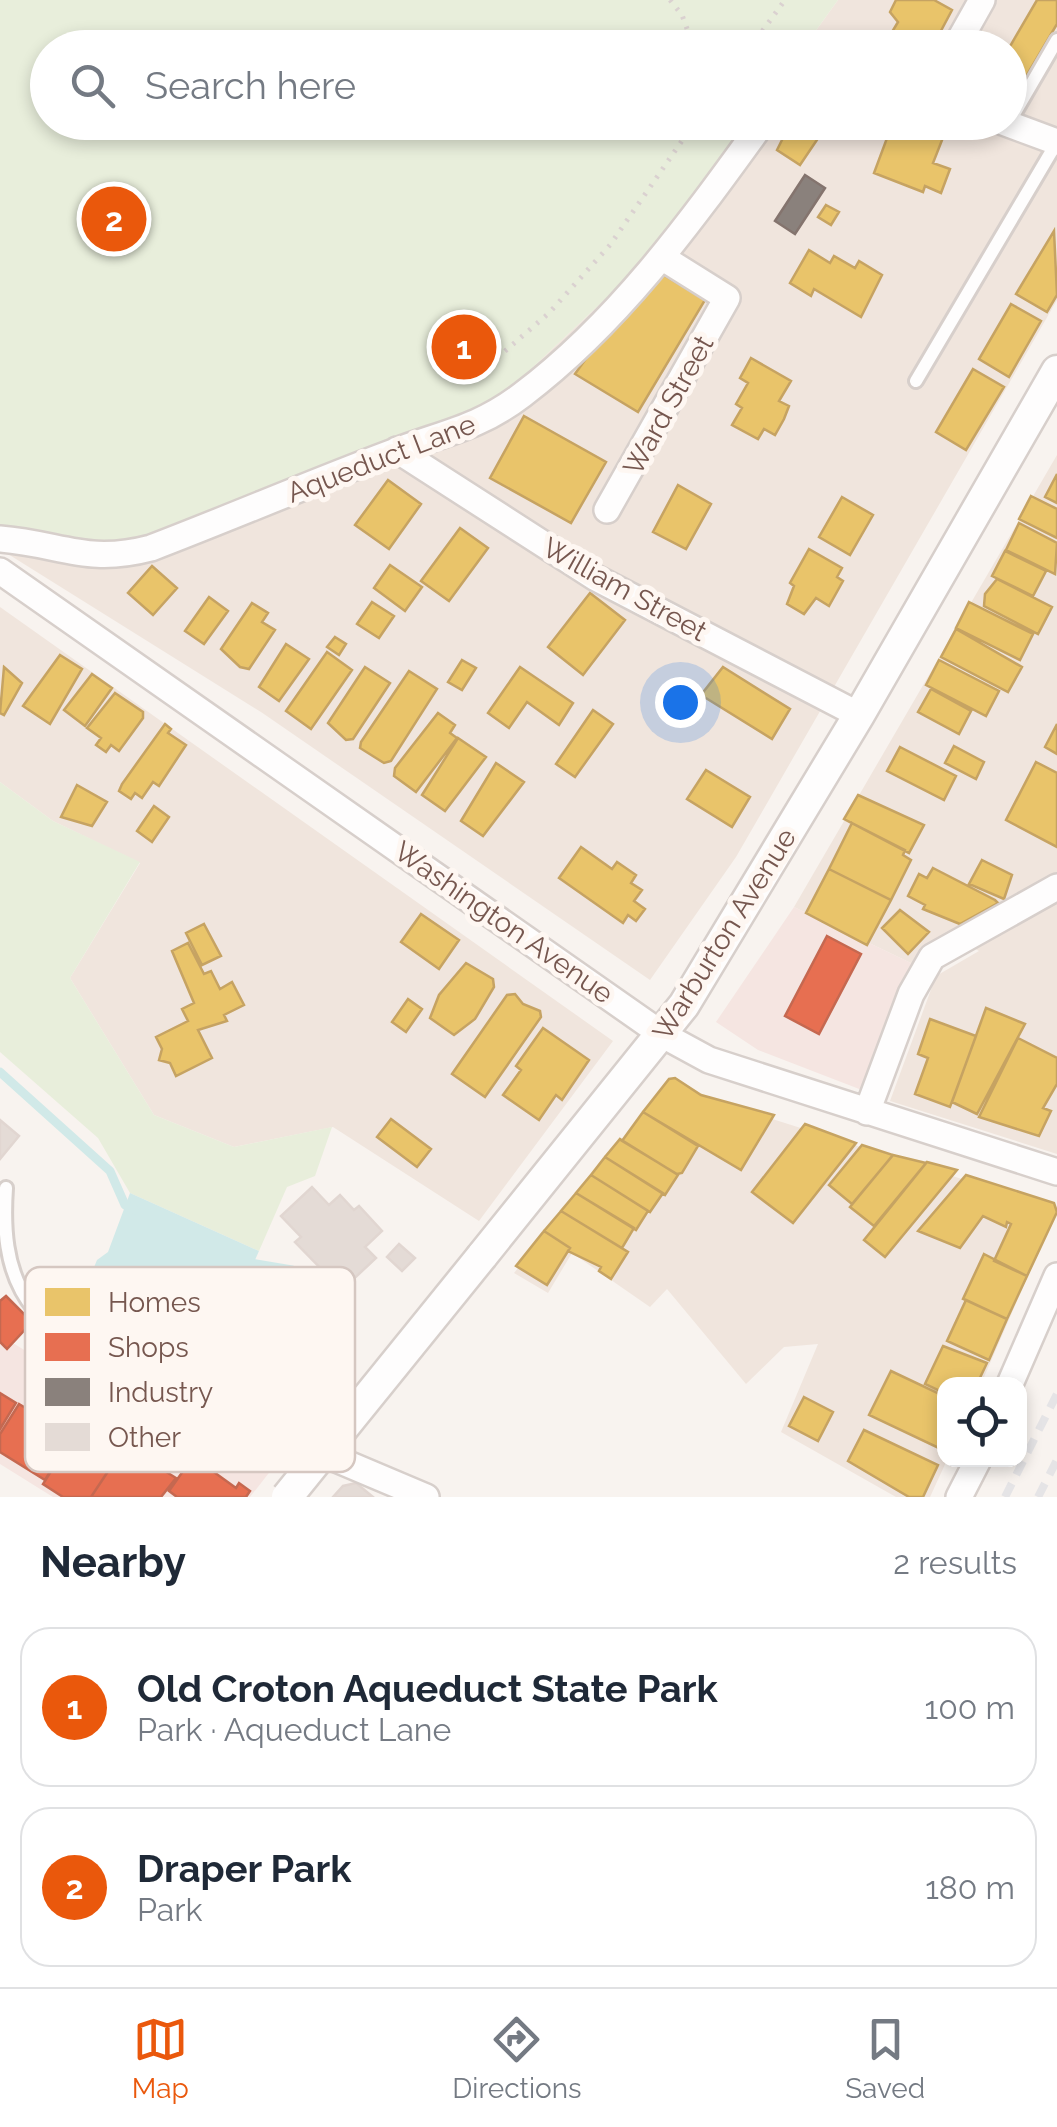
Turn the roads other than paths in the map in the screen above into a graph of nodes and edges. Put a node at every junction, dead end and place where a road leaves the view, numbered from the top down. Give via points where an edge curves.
1 (982, 0) edge
2 (966, 30) edge
3 (1057, 40) edge
4 (1027, 90) edge
5 (1027, 131) edge
6 (750, 140) edge
7 (1057, 142) edge
8 (663, 258) junction
9 (1057, 372) edge
10 (916, 382) dead end
11 (397, 450) junction
12 (608, 510) dead end
13 (0, 538) edge
14 (0, 572) edge
15 (859, 716) junction
16 (1057, 887) edge
17 (663, 1034) junction
18 (867, 1112) junction
19 (1057, 1172) edge
20 (6, 1188) dead end
21 (1057, 1276) edge
22 (25, 1305) edge
23 (1013, 1377) edge
24 (355, 1412) edge
25 (355, 1467) edge
26 (974, 1467) edge
27 (306, 1472) edge
28 (286, 1497) edge
29 (426, 1497) edge
30 (959, 1497) edge

1 - 2 street
3 - 4 lane
5 - 7 street
6 - 8 street, Aqueduct Lane
7 - 10 lane
8 - 11 street, Aqueduct Lane via 520,397 457,434
8 - 12 street, Ward Street via 727,298
9 - 15 street, Warburton Avenue
11 - 13 street, Aqueduct Lane via 119,556
11 - 15 street, William Street via 596,578
14 - 17 street, Washington Avenue
15 - 17 street, Warburton Avenue
16 - 18 street via 932,957 911,994
17 - 18 street, Washington Avenue via 708,1060
17 - 24 street, Warburton Avenue, bridge
18 - 19 street, Washington Avenue
20 - 22 lane via 4,1264
21 - 23 street
25 - 29 street
26 - 30 street
27 - 28 street, Warburton Avenue, bridge

